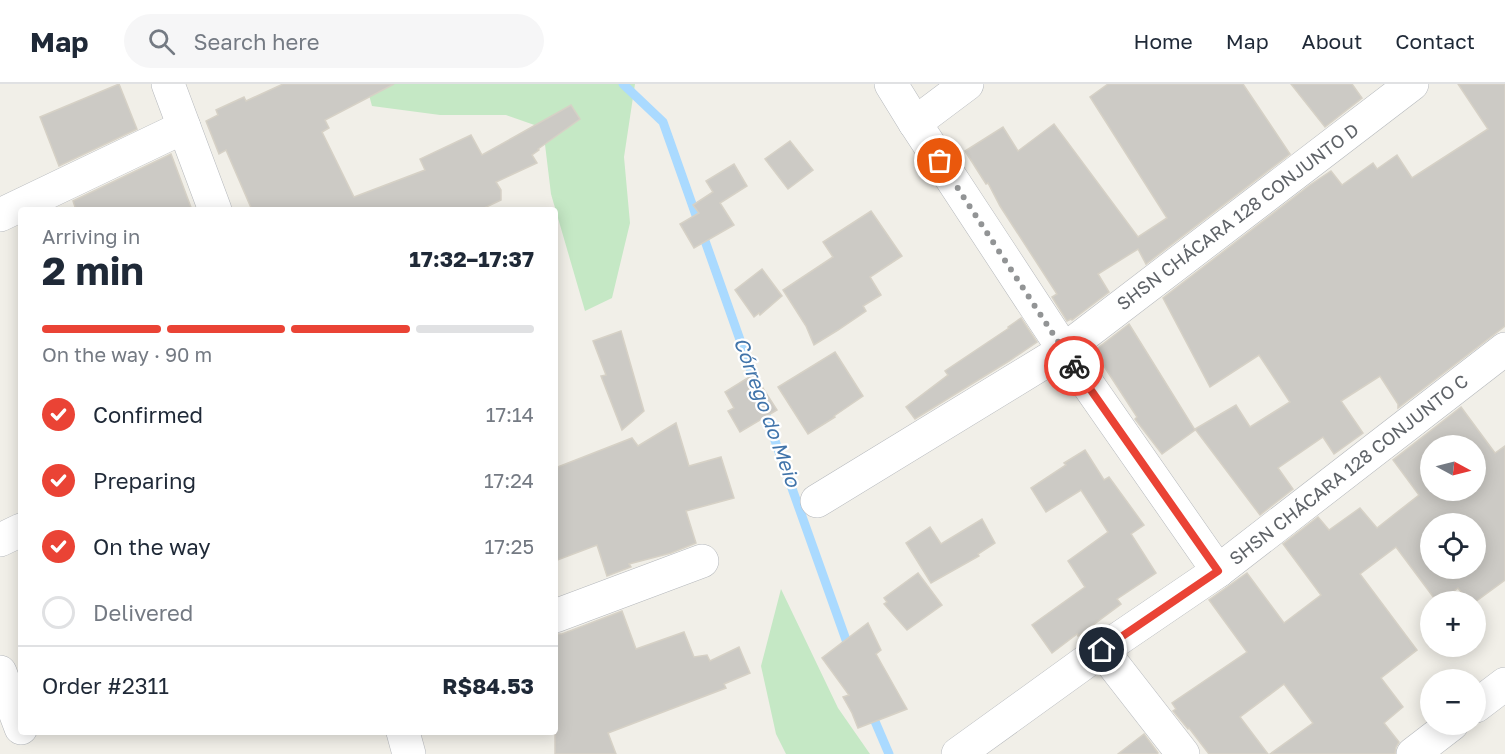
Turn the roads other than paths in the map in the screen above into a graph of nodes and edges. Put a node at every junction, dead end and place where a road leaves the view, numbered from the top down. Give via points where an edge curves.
1 (168, 84) edge
2 (891, 84) edge
3 (967, 84) edge
4 (1412, 84) edge
5 (915, 123) junction
6 (184, 127) junction
7 (214, 207) edge
8 (0, 215) edge
9 (1505, 349) edge
10 (1064, 350) junction
11 (817, 501) dead end
12 (18, 531) edge
13 (0, 540) edge
14 (702, 561) dead end
15 (1218, 571) junction
16 (558, 615) edge
17 (1102, 650) junction
18 (0, 672) edge
19 (1505, 684) edge
20 (1486, 698) edge
21 (18, 719) edge
22 (24, 735) edge
23 (404, 735) edge
24 (1438, 735) edge
25 (30, 754) edge
26 (410, 754) edge
27 (958, 754) edge
28 (1183, 754) edge
29 (1413, 754) edge

1 - 6 street
2 - 5 street
3 - 5 street
4 - 10 street, SHSN CHÁCARA 128 CONJUNTO D
5 - 10 street
6 - 7 street
6 - 8 street
9 - 15 street, SHSN CHÁCARA 128 CONJUNTO C
10 - 11 street, SHSN CHÁCARA 128 CONJUNTO D
10 - 15 street
12 - 13 street
14 - 16 street
15 - 17 street, SHSN CHÁCARA 128 CONJUNTO C
17 - 27 street, SHSN CHÁCARA 128 CONJUNTO C
17 - 28 street
18 - 21 street
19 - 20 street
22 - 25 street
23 - 26 street
24 - 29 street

